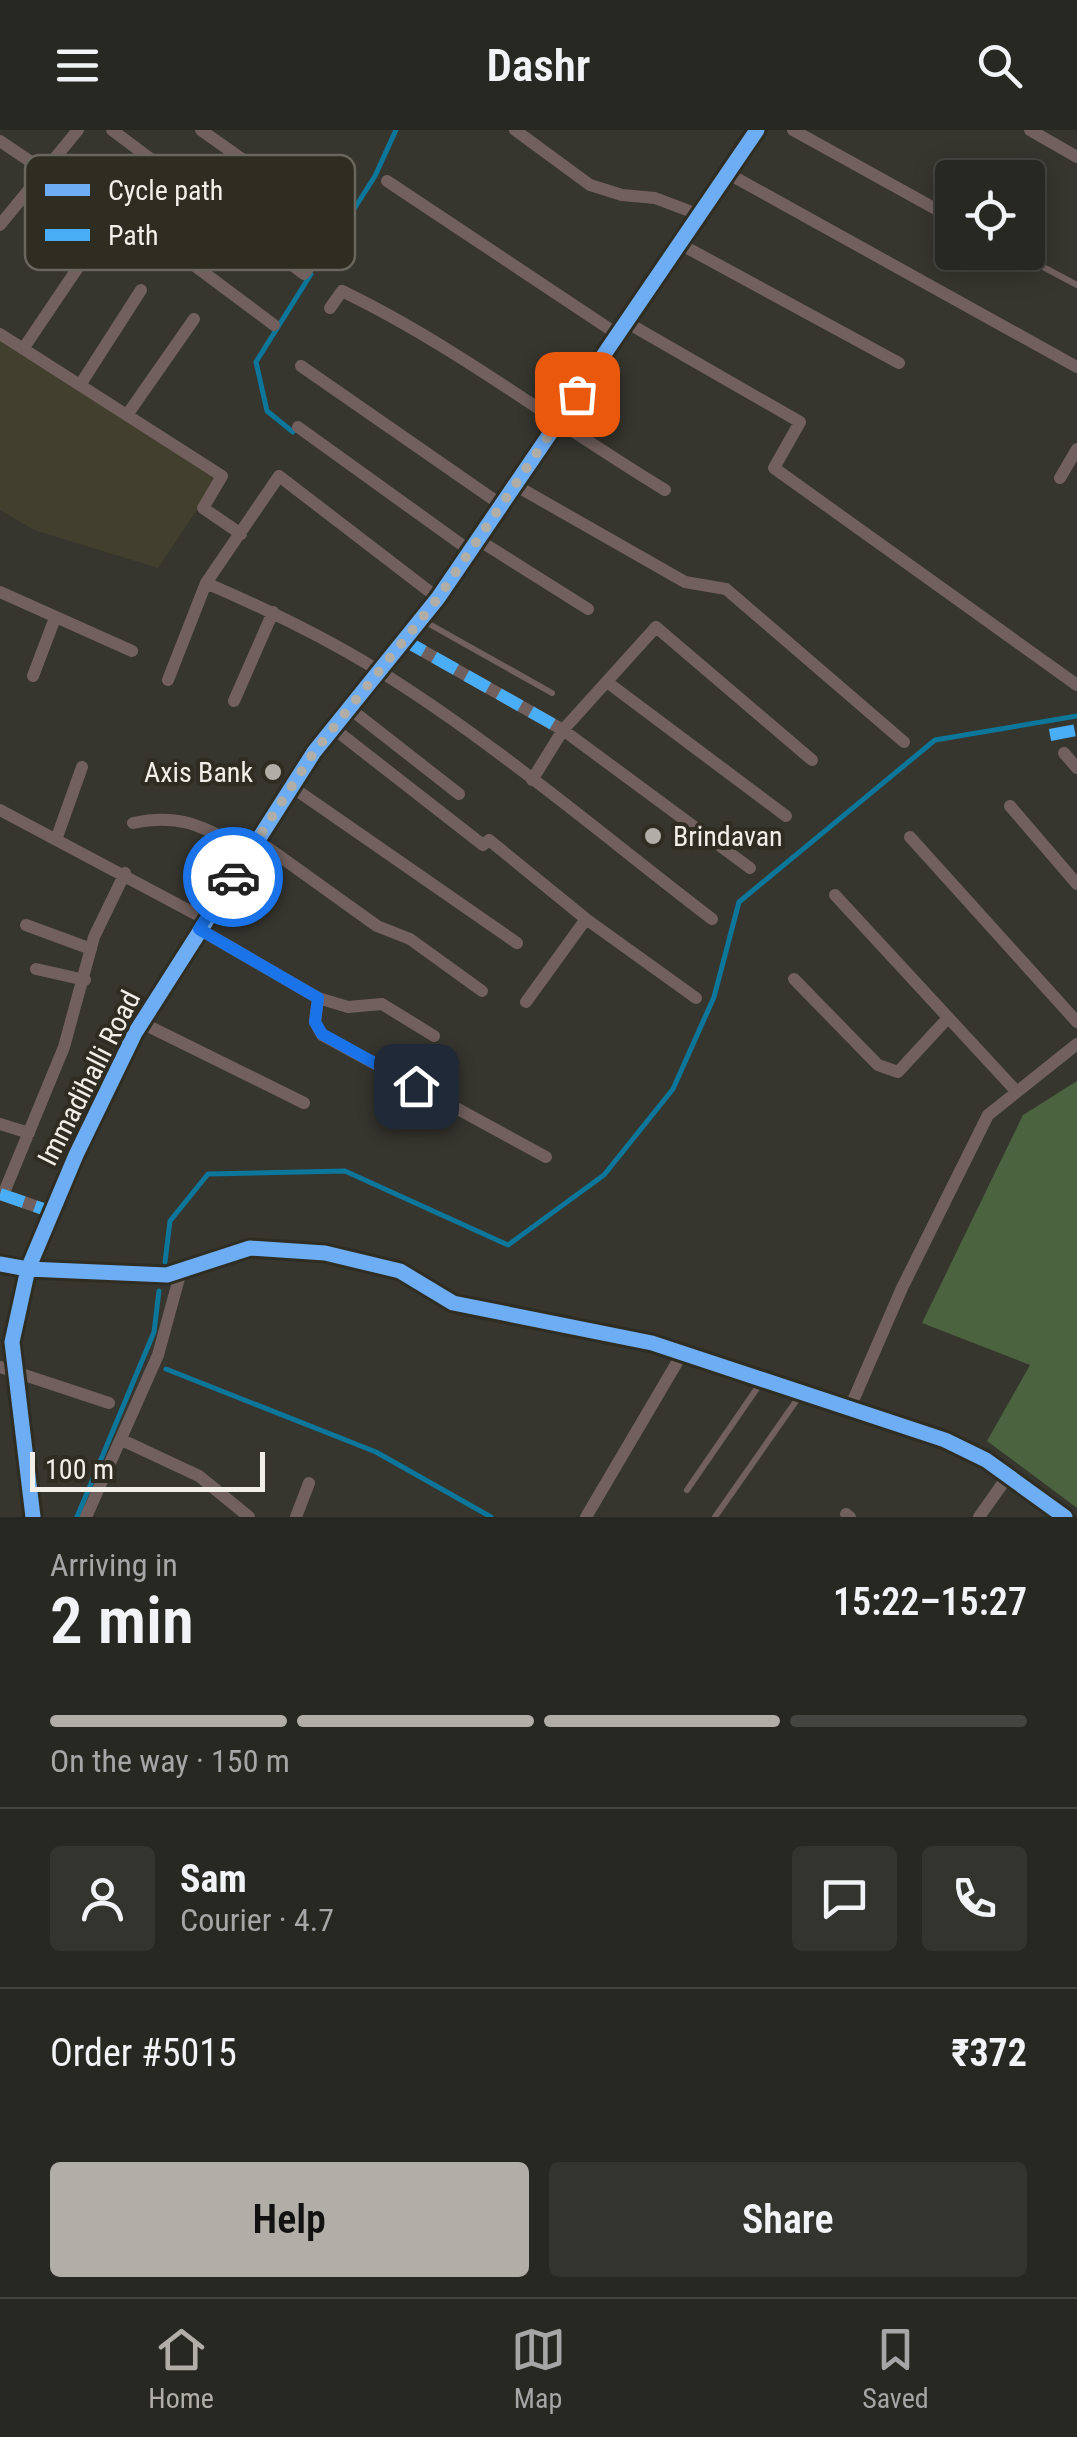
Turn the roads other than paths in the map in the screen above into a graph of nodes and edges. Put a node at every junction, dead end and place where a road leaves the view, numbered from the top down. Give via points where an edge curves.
1 (78, 130) edge
2 (112, 130) edge
3 (202, 130) edge
4 (515, 130) edge
5 (757, 130) edge
6 (794, 130) edge
7 (1030, 130) edge
8 (0, 141) edge
9 (232, 152) junction
10 (56, 155) edge
11 (144, 155) edge
12 (230, 155) edge
13 (236, 155) edge
14 (25, 158) edge
15 (1077, 158) edge
16 (728, 172) junction
17 (387, 181) dead end
18 (25, 193) edge
19 (935, 209) edge
20 (700, 215) junction
21 (0, 224) edge
22 (680, 244) junction
23 (1045, 268) edge
24 (76, 270) edge
25 (200, 270) edge
26 (1077, 285) edge
27 (141, 290) dead end
28 (330, 308) dead end
29 (194, 319) dead end
30 (274, 325) dead end
31 (622, 328) junction
32 (0, 334) edge
33 (23, 349) junction
34 (899, 363) dead end
35 (301, 366) dead end
36 (1077, 367) edge
37 (80, 385) junction
38 (127, 414) junction
39 (556, 424) junction
40 (298, 427) dead end
41 (1077, 449) edge
42 (1060, 478) dead end
43 (513, 484) junction
44 (665, 490) dead end
45 (500, 504) junction
46 (240, 534) junction
47 (473, 544) junction
48 (206, 583) junction
49 (0, 592) edge
50 (438, 598) junction
51 (588, 609) dead end
52 (273, 612) junction
53 (56, 618) junction
54 (420, 619) junction
55 (402, 639) junction
56 (132, 652) dead end
57 (378, 670) junction
58 (33, 676) dead end
59 (168, 680) dead end
60 (608, 682) junction
61 (1077, 684) edge
62 (552, 692) dead end
63 (234, 701) dead end
64 (349, 708) junction
65 (334, 728) junction
66 (562, 730) junction
67 (904, 742) dead end
68 (1064, 753) dead end
69 (812, 760) dead end
70 (82, 767) dead end
71 (1077, 768) edge
72 (532, 780) junction
73 (292, 786) junction
74 (459, 794) dead end
75 (1010, 806) dead end
76 (0, 810) edge
77 (786, 816) dead end
78 (132, 823) dead end
79 (57, 837) junction
80 (910, 837) dead end
81 (253, 845) junction
82 (750, 868) dead end
83 (125, 873) junction
84 (1077, 884) edge
85 (835, 895) dead end
86 (586, 919) junction
87 (712, 919) dead end
88 (202, 924) junction
89 (26, 926) dead end
90 (516, 943) dead end
91 (91, 949) junction
92 (36, 969) dead end
93 (794, 979) dead end
94 (85, 980) junction
95 (482, 991) dead end
96 (318, 998) junction
97 (696, 998) dead end
98 (526, 1002) dead end
99 (947, 1019) junction
100 (1077, 1022) edge
101 (142, 1023) junction
102 (434, 1036) dead end
103 (1077, 1044) edge
104 (1016, 1091) junction
105 (304, 1103) dead end
106 (0, 1124) edge
107 (29, 1133) junction
108 (546, 1158) dead end
109 (2, 1194) edge
110 (52, 1212) junction
111 (0, 1264) edge
112 (28, 1269) junction
113 (181, 1270) junction
114 (682, 1354) junction
115 (8, 1369) edge
116 (762, 1381) junction
117 (802, 1394) junction
118 (108, 1404) dead end
119 (848, 1410) junction
120 (122, 1440) junction
121 (1008, 1476) junction
122 (309, 1483) dead end
123 (687, 1490) dead end
124 (94, 1515) edge
125 (33, 1517) edge
126 (249, 1517) edge
127 (296, 1517) edge
128 (586, 1517) edge
129 (715, 1517) edge
130 (979, 1517) edge
131 (1066, 1517) edge

1 - 10 street
2 - 11 street
3 - 9 street
4 - 20 street via 590,185
5 - 16 street, Immadihalli Road
6 - 19 street
7 - 15 street
8 - 14 street
9 - 12 street
9 - 13 street
16 - 20 street, Immadihalli Road
16 - 36 street
17 - 31 street
18 - 21 street
20 - 22 street, Immadihalli Road
22 - 31 street, Immadihalli Road
22 - 34 street
23 - 26 lane
24 - 33 street
25 - 30 street
27 - 37 street
28 - 39 street via 342,290 407,322
29 - 38 street
31 - 39 street, Immadihalli Road
31 - 61 street via 800,422 774,468
32 - 33 street
33 - 37 street
35 - 45 street
37 - 38 street
38 - 46 street via 222,476 203,508
39 - 43 street, Immadihalli Road
39 - 44 street
40 - 47 street
41 - 42 street
43 - 45 street, Immadihalli Road
43 - 67 street via 685,582 726,589
45 - 47 street, Immadihalli Road
46 - 48 street
46 - 50 street via 279,476
47 - 50 street, Immadihalli Road
47 - 51 street
48 - 52 street
48 - 59 street
49 - 53 street
50 - 54 street, Immadihalli Road
52 - 57 street
52 - 63 street
53 - 56 street
53 - 58 street
54 - 55 street, Immadihalli Road
54 - 62 lane
55 - 57 street, Immadihalli Road
55 - 66 street
57 - 64 street, Immadihalli Road
57 - 72 street
60 - 66 street
60 - 69 street via 656,627
60 - 77 street
64 - 65 street, Immadihalli Road
64 - 74 street
65 - 73 street, Immadihalli Road
65 - 86 street
66 - 72 street
66 - 82 street
68 - 71 street
70 - 79 street
72 - 87 street
73 - 81 street, Immadihalli Road
73 - 90 street
75 - 84 street
76 - 79 street
78 - 81 street via 164,816
79 - 83 street
80 - 100 street
81 - 88 street, Immadihalli Road
81 - 95 street via 378,926 410,939
83 - 88 street
83 - 91 street
85 - 99 street
86 - 97 street
86 - 98 street
88 - 96 street
88 - 101 street, Immadihalli Road
89 - 91 street
91 - 94 street
92 - 94 street
93 - 99 street via 878,1066 898,1072
94 - 107 street
96 - 102 street via 348,1007 382,1004
96 - 108 street via 315,1022 322,1034
99 - 104 street
101 - 105 street
101 - 110 street, Immadihalli Road
103 - 104 street
104 - 119 street via 988,1115
106 - 107 street
107 - 109 street
109 - 110 street
110 - 112 street, Immadihalli Road
111 - 112 street
112 - 113 street
112 - 115 street, Immadihalli Road
113 - 114 street via 250,1248 326,1253 400,1271 453,1304
113 - 120 street via 164,1338
114 - 116 street
114 - 128 street
115 - 118 street
115 - 125 street, Immadihalli Road
116 - 117 street
116 - 123 lane
117 - 119 street
117 - 129 lane
119 - 121 street via 945,1440
120 - 124 street
120 - 126 street via 199,1476
121 - 130 street
121 - 131 street
122 - 127 street

